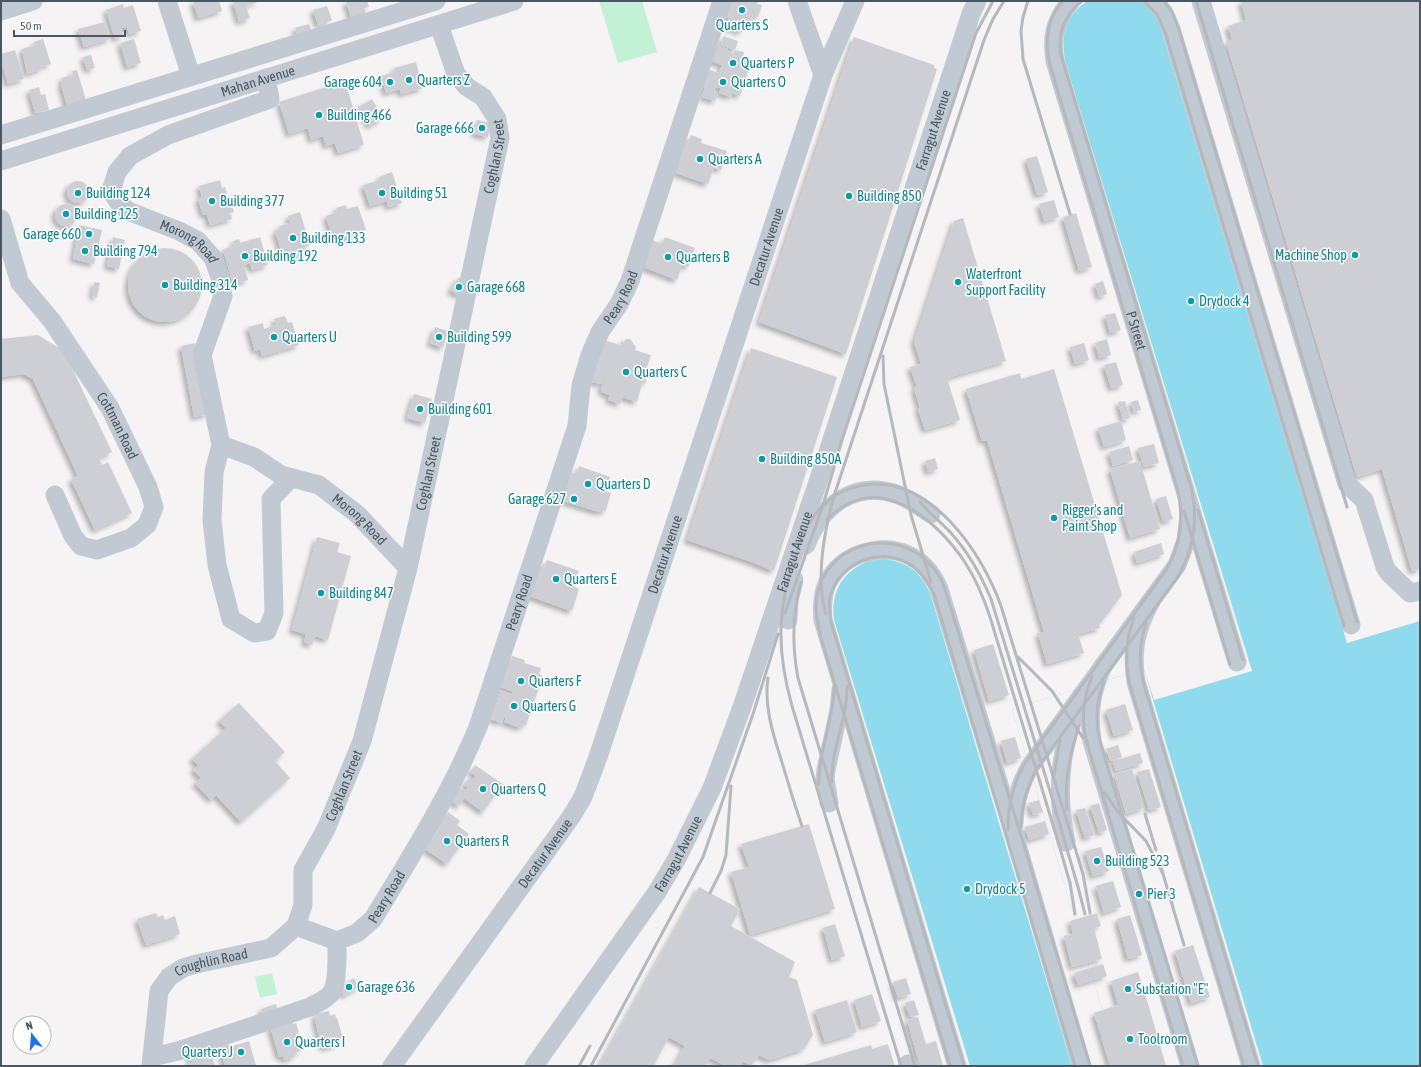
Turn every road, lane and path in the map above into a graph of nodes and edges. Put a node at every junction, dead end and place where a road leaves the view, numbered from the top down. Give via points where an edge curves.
1 (33, 1) edge
2 (167, 1) edge
3 (436, 1) edge
4 (514, 1) edge
5 (722, 1) edge
6 (797, 1) edge
7 (855, 1) edge
8 (977, 1) edge
9 (1071, 1) edge
10 (1154, 1) edge
11 (1202, 1) edge
12 (390, 8) edge
13 (1, 11) edge
14 (439, 25) junction
15 (823, 75) junction
16 (191, 76) junction
17 (266, 78) junction
18 (1, 135) edge
19 (1, 161) edge
20 (1, 220) edge
21 (221, 444) junction
22 (291, 478) junction
23 (1184, 484) junction
24 (55, 495) dead end
25 (810, 500) junction
26 (931, 514) dead end
27 (806, 544) junction
28 (408, 568) junction
29 (1420, 592) edge
30 (1151, 601) junction
31 (780, 618) junction
32 (1351, 625) dead end
33 (1237, 662) dead end
34 (839, 673) junction
35 (1098, 673) junction
36 (829, 803) dead end
37 (1015, 837) junction
38 (1066, 842) dead end
39 (296, 926) junction
40 (337, 941) junction
41 (152, 1062) edge
42 (392, 1066) edge
43 (534, 1066) edge
44 (957, 1066) edge
45 (1082, 1066) edge
46 (1190, 1066) edge
47 (1251, 1066) edge

1 - 13 street
2 - 16 street
3 - 12 street
4 - 14 street, Mahan Avenue
5 - 40 street, Peary Road via 630,281 590,354 581,386 577,426 474,738 446,794 373,919 357,933
6 - 15 street
7 - 15 street, Decatur Avenue
8 - 25 street, Farragut Avenue
9 - 23 street, P Street via 1064,9 1053,38 1055,61
10 - 32 street via 1172,29
11 - 29 street via 1347,484 1364,500 1389,573 1410,592
12 - 16 street
14 - 17 street, Mahan Avenue
14 - 28 street, Coghlan Street via 456,74 468,87 483,97 497,120 500,138
15 - 42 street, Decatur Avenue via 583,797
16 - 18 street
17 - 19 street, Mahan Avenue
17 - 21 street, Morong Road via 270,99 168,135 130,156 117,172 111,191 128,211 198,241 213,258 220,277 222,296 202,355
20 - 24 street, Cottman Road via 20,283 52,321 110,408 148,486 154,507 148,524 131,538 97,550 82,546 72,536
21 - 22 street, Morong Road via 254,457 281,475
21 - 22 street via 214,472 212,520 217,565 231,619 254,633 267,631 274,613 271,499
22 - 28 street, Morong Road via 319,485 357,514
23 - 30 street via 1188,510 1186,541 1177,565
23 - 33 street, P Street
25 - 27 street
25 - 31 street, Farragut Avenue
26 - 27 street via 900,495 881,491 862,492 842,499 826,511
27 - 31 street
28 - 39 street, Coghlan Street via 362,741 326,829 303,870 303,905
30 - 35 street
30 - 47 street via 1134,643 1136,682
31 - 43 street, Farragut Avenue via 742,707 712,788 676,860 657,892
34 - 36 street via 840,701 825,779
34 - 37 street via 822,616 823,599 832,576 849,558 869,551 889,549 914,558 932,575 939,589
34 - 44 street
35 - 37 street via 1034,760 1024,778 1015,807
35 - 38 street via 1072,721 1062,760 1060,810
35 - 46 street via 1090,708 1092,741
37 - 45 street
39 - 40 street
39 - 41 street, Coughlin Road via 271,948 196,964 183,968 169,977 159,991
40 - 41 street via 332,993 324,1000

